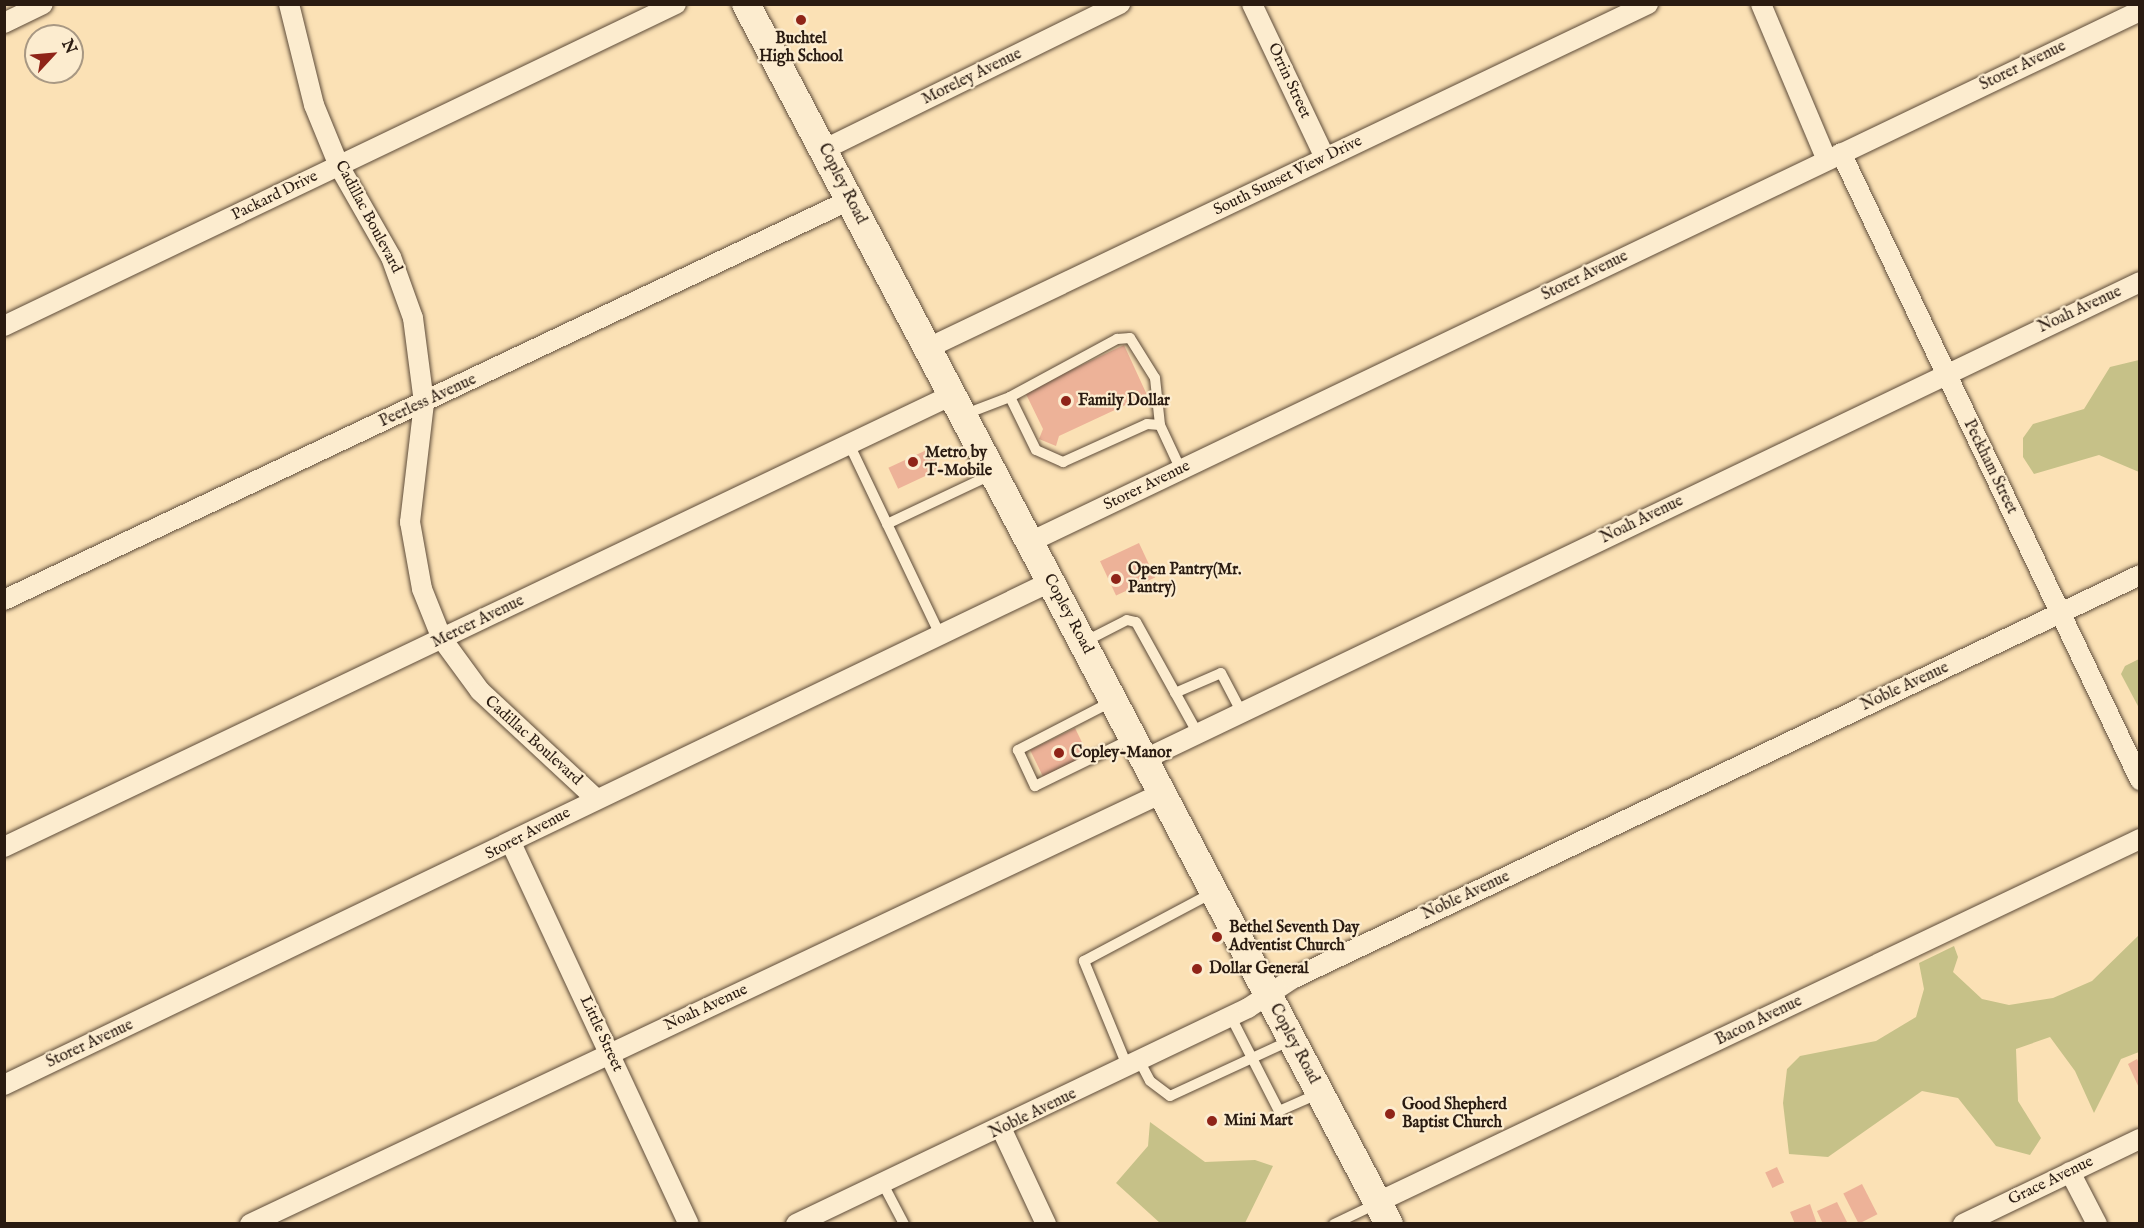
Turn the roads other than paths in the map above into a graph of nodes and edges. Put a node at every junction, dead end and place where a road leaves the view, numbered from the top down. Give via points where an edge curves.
1 (43, 4) edge
2 (290, 4) edge
3 (676, 4) edge
4 (746, 4) edge
5 (1120, 4) edge
6 (1252, 4) edge
7 (1648, 4) edge
8 (1761, 4) edge
9 (2139, 11) edge
10 (4, 23) edge
11 (825, 149) junction
12 (1834, 156) junction
13 (1325, 158) junction
14 (339, 166) junction
15 (850, 201) junction
16 (2139, 282) edge
17 (4, 326) edge
18 (928, 348) junction
19 (1945, 374) junction
20 (1010, 397) junction
21 (424, 403) junction
22 (957, 405) junction
23 (1160, 425) junction
24 (849, 444) junction
25 (1180, 470) junction
26 (994, 473) junction
27 (887, 524) junction
28 (1030, 542) junction
29 (2139, 575) edge
30 (1050, 582) junction
31 (4, 600) edge
32 (2060, 613) junction
33 (941, 637) junction
34 (442, 639) junction
35 (1083, 642) junction
36 (1176, 693) junction
37 (1114, 701) junction
38 (1242, 713) junction
39 (1198, 734) junction
40 (1140, 748) junction
41 (2139, 780) edge
42 (1162, 793) junction
43 (595, 798) junction
44 (2139, 838) edge
45 (512, 845) junction
46 (4, 847) edge
47 (1214, 891) junction
48 (1270, 998) junction
49 (1231, 1017) junction
50 (1292, 1039) junction
51 (609, 1053) junction
52 (1251, 1058) junction
53 (1134, 1065) junction
54 (4, 1085) edge
55 (1320, 1093) junction
56 (1002, 1130) junction
57 (2139, 1139) edge
58 (2070, 1172) junction
59 (883, 1184) junction
60 (1384, 1213) edge
61 (807, 1221) edge
62 (250, 1224) edge
63 (689, 1224) edge
64 (904, 1224) edge
65 (1046, 1224) edge
66 (1334, 1224) edge
67 (1963, 1224) edge
68 (2097, 1224) edge

1 - 10 street
2 - 14 street, Cadillac Boulevard via 314,105
3 - 14 street, Packard Drive
4 - 11 main road, Copley Road
5 - 11 street, Moreley Avenue
6 - 13 street, Orrin Street
7 - 13 street, South Sunset View Drive
8 - 12 street, Peckham Street
9 - 12 street, Storer Avenue
11 - 15 main road, Copley Road
12 - 19 street, Peckham Street
12 - 25 street, Storer Avenue
13 - 18 street, South Sunset View Drive
14 - 17 street, Packard Drive
14 - 21 street, Cadillac Boulevard via 401,281 414,327
15 - 18 main road, Copley Road
15 - 21 street, Peerless Avenue
16 - 19 street, Noah Avenue
18 - 22 main road, Copley Road
19 - 32 street, Peckham Street
19 - 38 street, Noah Avenue
20 - 22 lane
20 - 23 lane via 1036,450 1049,460 1063,462 1147,424
20 - 23 lane via 1117,339 1130,338 1155,378
21 - 31 street, Peerless Avenue
21 - 34 street, Cadillac Boulevard via 410,522 422,589
22 - 24 street, Mercer Avenue
22 - 26 main road, Copley Road
23 - 25 lane
24 - 27 lane
24 - 34 street, Mercer Avenue
25 - 28 street, Storer Avenue
26 - 27 lane
26 - 28 main road, Copley Road
27 - 33 lane
28 - 30 main road, Copley Road
29 - 32 street, Noble Avenue
30 - 33 street, Storer Avenue
30 - 35 main road, Copley Road
32 - 41 street, Peckham Street
32 - 48 street, Noble Avenue via 1292,979
33 - 43 street, Storer Avenue
34 - 43 street, Cadillac Boulevard via 489,701
34 - 46 street, Mercer Avenue
35 - 36 lane via 1127,620 1136,622
35 - 37 main road, Copley Road
36 - 38 lane via 1221,673
36 - 39 lane
37 - 40 main road, Copley Road
37 - 40 lane via 1018,750 1035,786
38 - 39 street, Noah Avenue
39 - 40 street, Noah Avenue
40 - 42 main road, Copley Road
42 - 47 main road, Copley Road
42 - 51 street, Noah Avenue
43 - 45 street, Storer Avenue
44 - 60 street, Bacon Avenue
45 - 51 street, Little Street
45 - 54 street, Storer Avenue
47 - 48 main road, Copley Road
47 - 53 lane via 1084,961
48 - 49 street, Noble Avenue
48 - 50 main road, Copley Road
49 - 52 lane
49 - 53 street, Noble Avenue
50 - 52 lane
50 - 55 main road, Copley Road
51 - 62 street, Noah Avenue
51 - 63 street, Little Street
52 - 53 lane via 1170,1096
52 - 55 lane via 1279,1111
53 - 56 street, Noble Avenue
55 - 60 main road, Copley Road
56 - 59 street, Noble Avenue
56 - 65 street
57 - 58 street, Grace Avenue
58 - 67 street, Grace Avenue
58 - 68 street
59 - 61 street, Noble Avenue
59 - 64 lane
60 - 66 lane

